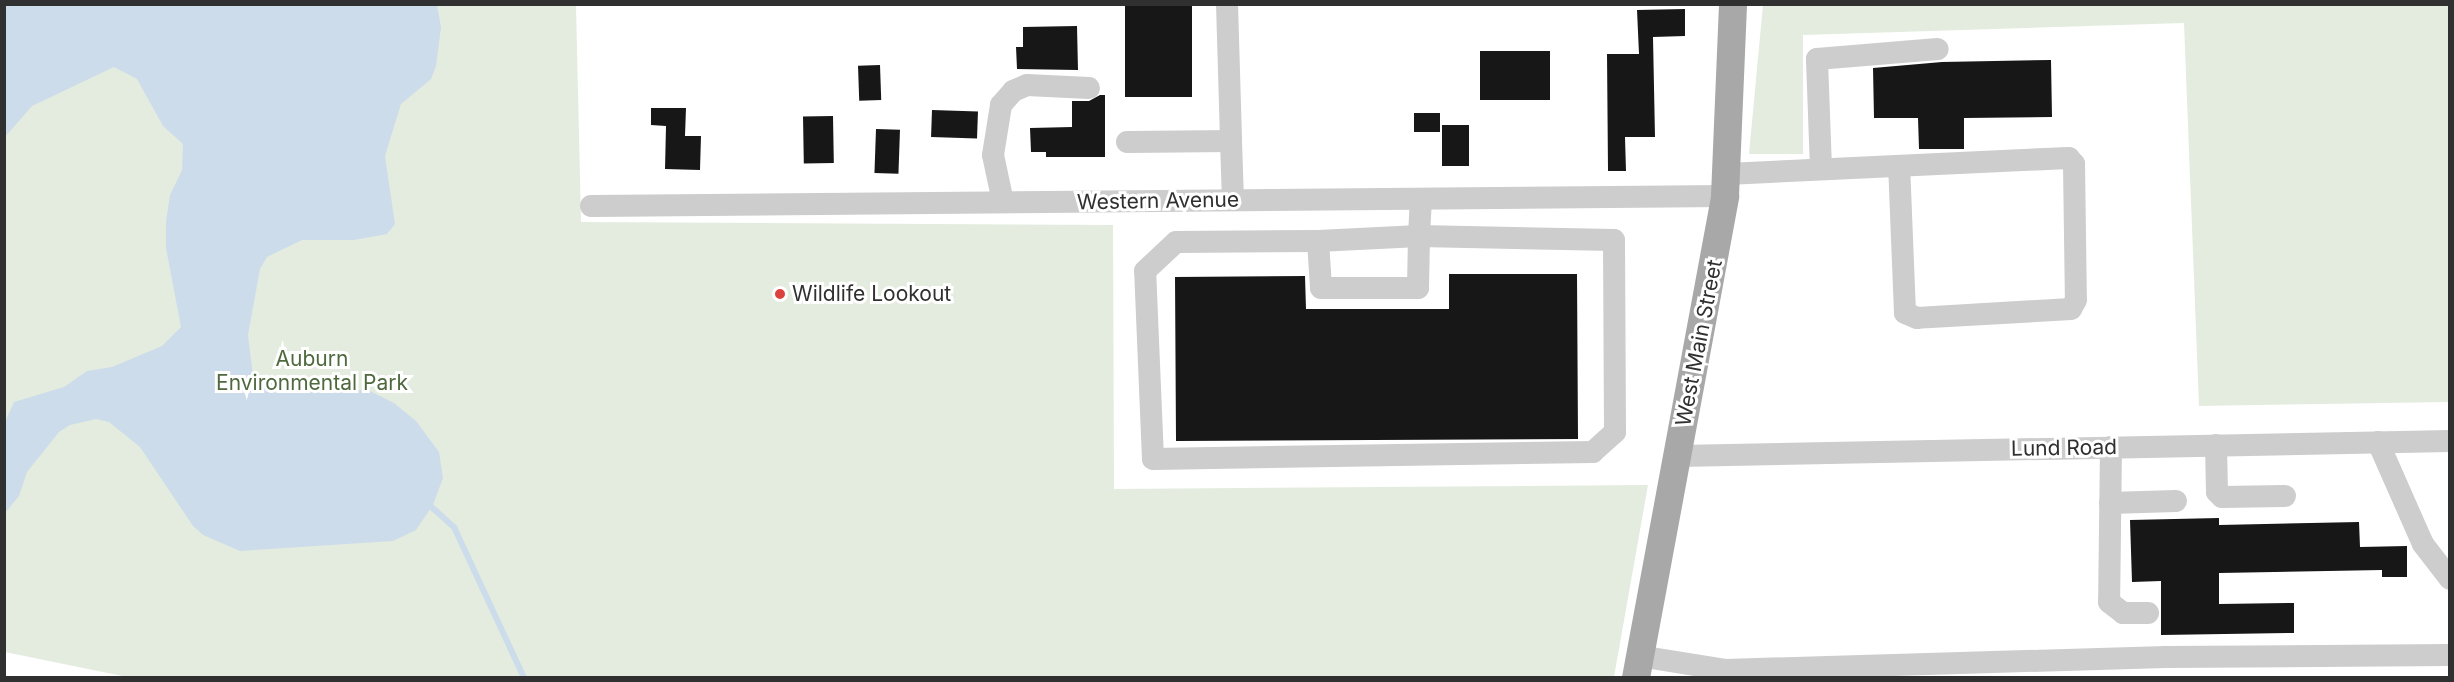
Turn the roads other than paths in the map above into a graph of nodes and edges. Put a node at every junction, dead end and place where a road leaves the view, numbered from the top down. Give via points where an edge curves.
1 (1227, 4) edge
2 (1733, 4) edge
3 (1938, 49) dead end
4 (1089, 88) dead end
5 (1231, 141) junction
6 (1127, 142) dead end
7 (1899, 166) junction
8 (1821, 170) junction
9 (1726, 185) junction
10 (1421, 199) junction
11 (1233, 200) junction
12 (1003, 202) junction
13 (591, 206) dead end
14 (1419, 236) junction
15 (1318, 241) junction
16 (2450, 441) edge
17 (2378, 442) junction
18 (2216, 445) junction
19 (2111, 447) junction
20 (1678, 456) junction
21 (2285, 496) dead end
22 (2176, 501) dead end
23 (2110, 503) junction
24 (2450, 579) edge
25 (2148, 613) dead end
26 (2450, 655) edge
27 (1637, 667) edge

1 - 5 street
2 - 9 main road, West Main Street
3 - 8 street via 1818,58
4 - 12 street via 1027,85 1013,91 1001,105 993,155
5 - 6 street
5 - 11 street
7 - 7 street, Western Avenue via 2069,158 2074,164 2076,300 2071,309 1917,318 1905,313
7 - 8 street, Western Avenue
8 - 9 street, Western Avenue
9 - 10 street, Western Avenue
9 - 20 main road, West Main Street
10 - 11 street, Western Avenue
10 - 14 street
11 - 12 street, Western Avenue
12 - 13 street, Western Avenue
14 - 15 street
14 - 15 street via 1418,288 1321,288
14 - 15 street via 1614,240 1615,432 1593,452 1153,459 1145,272 1176,242
16 - 17 street, Lund Road
17 - 18 street, Lund Road
17 - 24 street via 2423,544
18 - 19 street, Lund Road
18 - 21 street via 2217,492 2222,497
19 - 20 street, Lund Road
19 - 23 street
20 - 27 main road, West Main Street
22 - 23 street
23 - 25 street via 2109,602 2123,613
26 - 27 street via 2166,657 1725,670

